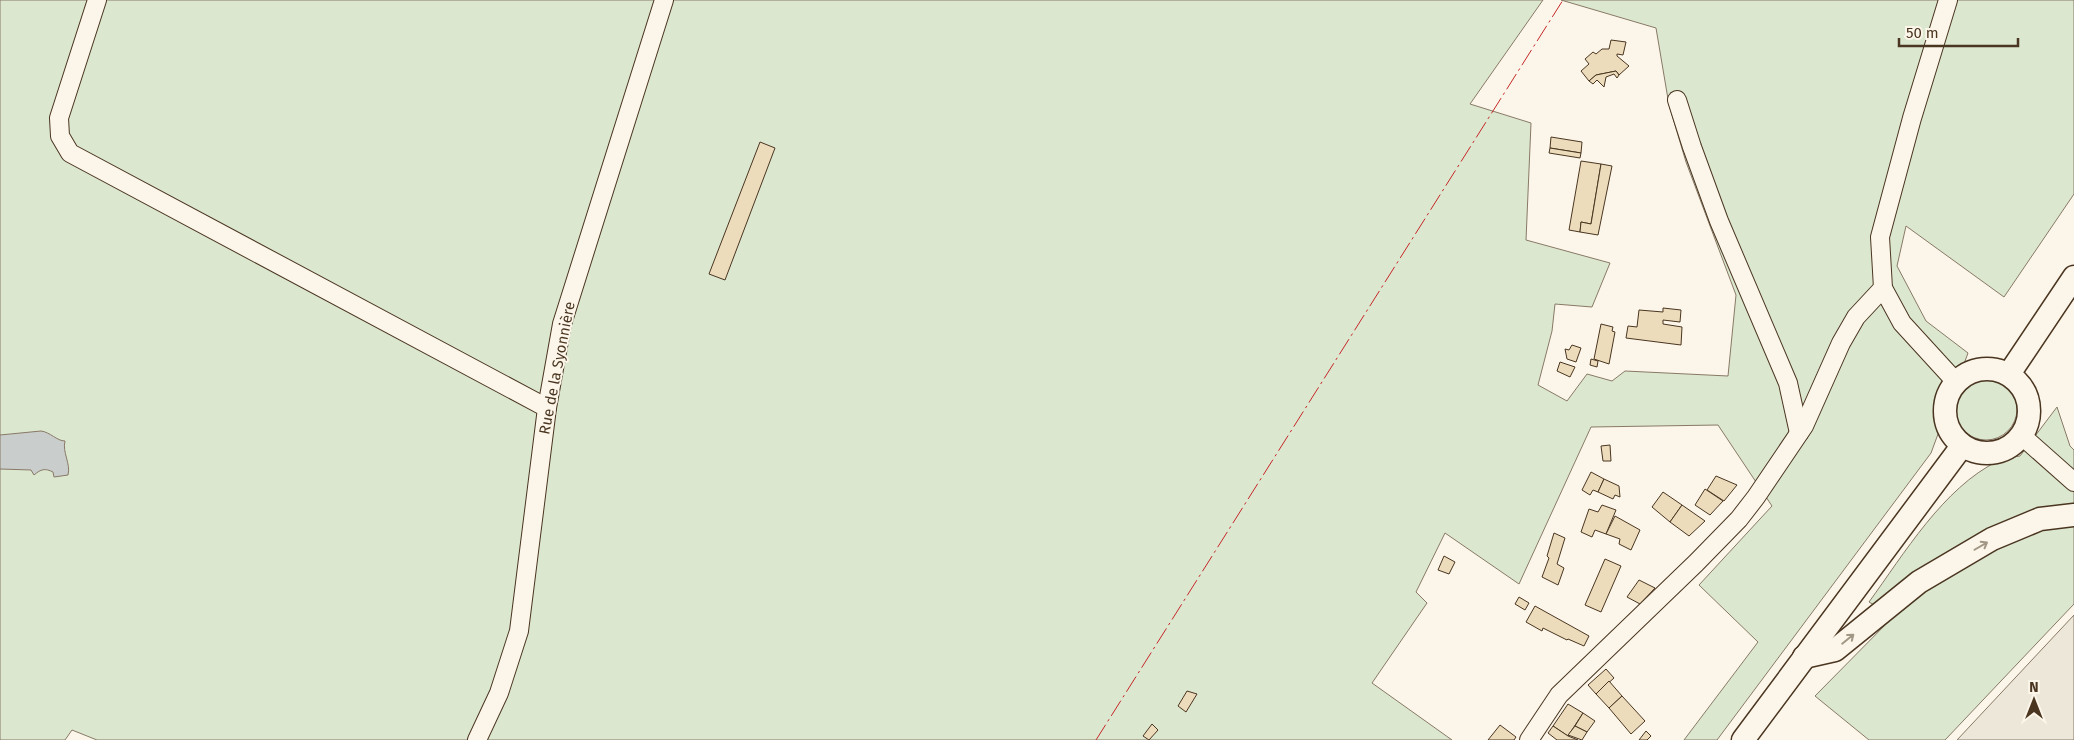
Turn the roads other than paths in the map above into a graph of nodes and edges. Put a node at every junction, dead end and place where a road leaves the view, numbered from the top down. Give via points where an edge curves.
1 (97, 0) edge
2 (664, 0) edge
3 (1948, 0) edge
4 (1677, 100) dead end
5 (2074, 277) edge
6 (1883, 288) junction
7 (2009, 374) junction
8 (1956, 382) junction
9 (547, 408) junction
10 (1799, 434) junction
11 (2022, 436) junction
12 (1962, 446) junction
13 (2074, 482) edge
14 (2074, 515) edge
15 (1804, 658) junction
16 (477, 740) edge
17 (1529, 740) edge
18 (1743, 740) edge

1 - 9 street via 59,118 60,136 70,153
2 - 9 street, Rue de la Syonnière via 562,324
3 - 6 street via 1880,237
4 - 10 street via 1719,221 1788,383
5 - 7 main road
6 - 8 street via 1902,323
6 - 10 street via 1856,317 1841,343
7 - 8 main road via 1981,369
7 - 11 main road via 2027,395 2030,409
8 - 12 main road via 1944,408 1949,429
9 - 16 street, Rue de la Syonnière via 519,631 499,693
10 - 17 street via 1739,518 1559,695
11 - 12 main road via 2001,452 1974,452
11 - 13 street
12 - 15 main road
15 -> 14 main road via 1835,650 1918,582 1992,539 2040,519
15 - 18 main road

